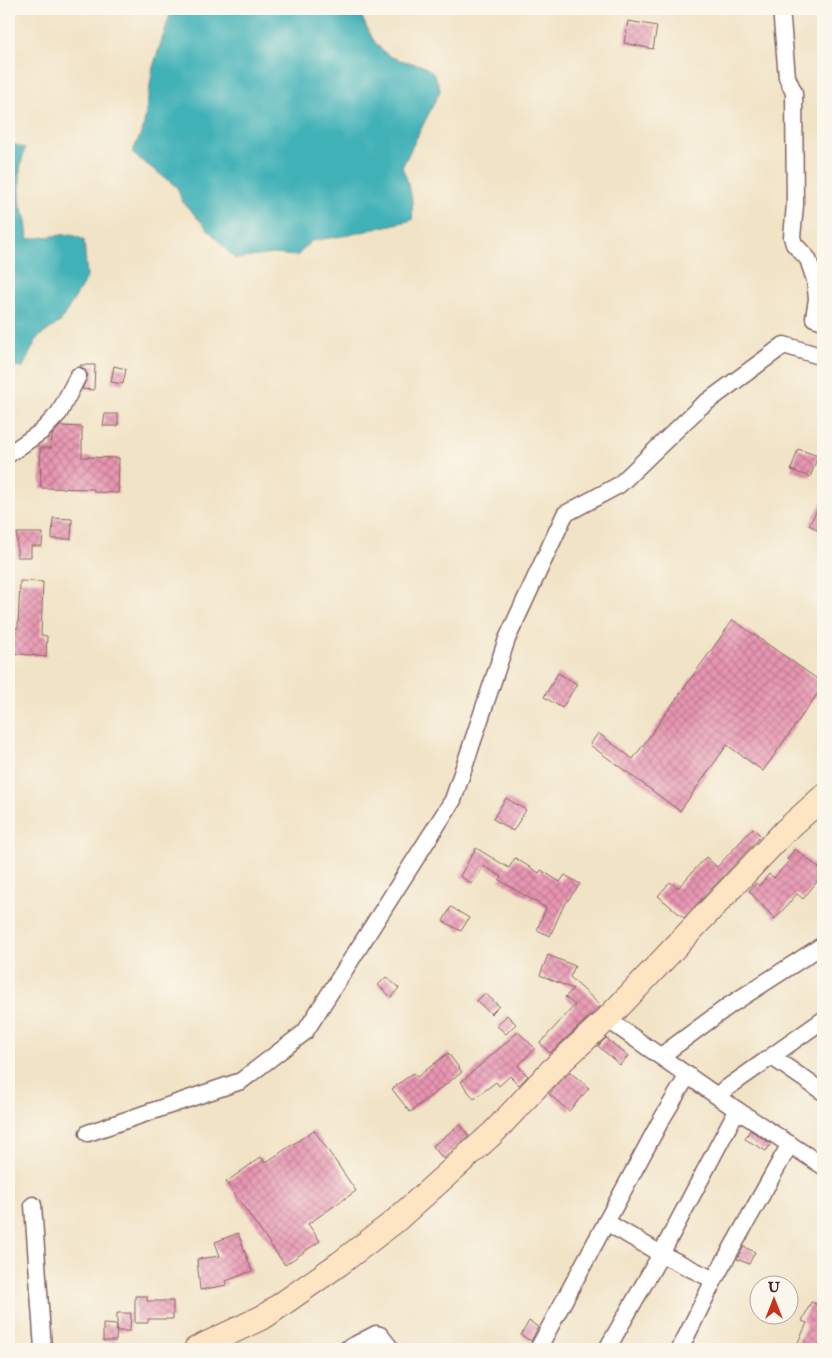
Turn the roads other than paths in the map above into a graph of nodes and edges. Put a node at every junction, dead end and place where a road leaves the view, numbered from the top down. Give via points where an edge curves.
1 (781, 9) edge
2 (823, 321) edge
3 (823, 357) edge
4 (78, 376) dead end
5 (9, 454) edge
6 (823, 797) edge
7 (823, 944) edge
8 (607, 1019) junction
9 (822, 1023) edge
10 (662, 1056) junction
11 (772, 1057) junction
12 (688, 1075) junction
13 (823, 1092) edge
14 (717, 1095) junction
15 (737, 1110) junction
16 (88, 1133) dead end
17 (790, 1144) junction
18 (823, 1166) edge
19 (33, 1205) dead end
20 (606, 1222) junction
21 (661, 1254) junction
22 (714, 1280) junction
23 (541, 1348) edge
24 (42, 1349) edge
25 (196, 1349) edge
26 (347, 1349) edge
27 (391, 1349) edge
28 (608, 1349) edge
29 (680, 1349) edge

1 - 2 street via 787,72 794,92 792,237 808,260 815,280 814,318
3 - 16 street via 784,345 700,407 619,485 565,514 507,639 453,800 305,1032 241,1081
4 - 5 street via 59,413
6 - 8 street via 785,831
7 - 10 street via 730,1005
8 - 10 street
8 - 25 street via 552,1070 493,1133 394,1222 265,1316
9 - 11 street
10 - 12 street
11 - 13 street
11 - 14 street
12 - 14 street
12 - 20 street
14 - 15 street
15 - 17 street
15 - 21 street
17 - 18 street
17 - 22 street
19 - 24 street
20 - 21 street
20 - 23 street
21 - 22 street
21 - 28 street
22 - 29 street
26 - 27 street via 376,1334

